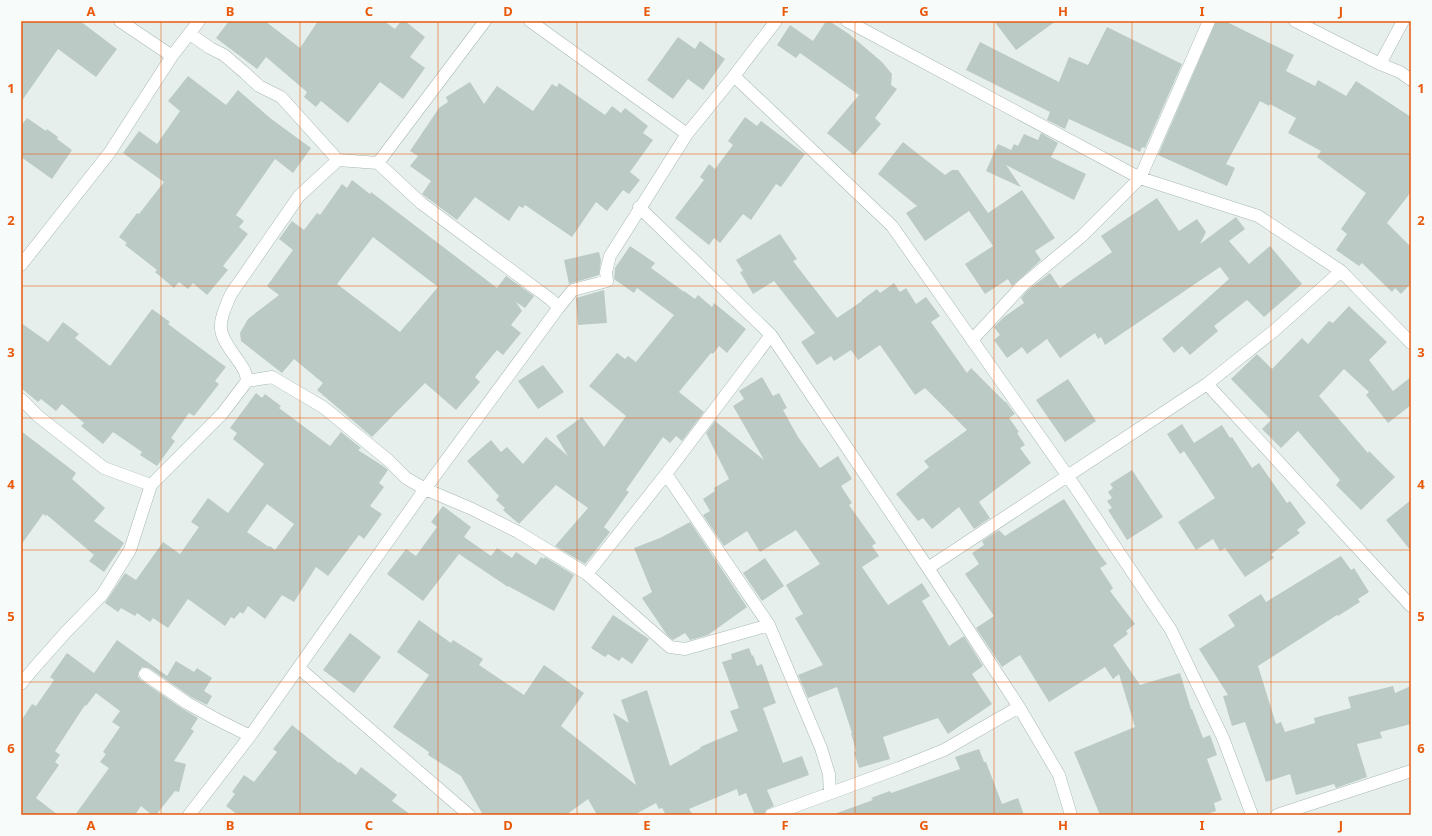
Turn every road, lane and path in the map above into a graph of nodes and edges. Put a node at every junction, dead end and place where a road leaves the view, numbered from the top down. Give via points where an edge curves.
1 (120, 21) edge
2 (199, 21) edge
3 (485, 21) edge
4 (530, 21) edge
5 (776, 21) edge
6 (847, 21) edge
7 (1209, 21) edge
8 (1296, 21) edge
9 (1403, 21) edge
10 (190, 34) junction
11 (172, 56) junction
12 (1380, 64) junction
13 (734, 76) junction
14 (1411, 80) edge
15 (687, 134) junction
16 (338, 160) junction
17 (378, 164) junction
18 (1140, 178) junction
19 (639, 208) junction
20 (21, 265) edge
21 (1341, 271) junction
22 (559, 307) junction
23 (771, 335) junction
24 (972, 340) junction
25 (1411, 343) edge
26 (248, 381) junction
27 (1207, 384) junction
28 (21, 399) edge
29 (666, 474) junction
30 (1067, 475) junction
31 (151, 485) junction
32 (425, 489) junction
33 (928, 568) junction
34 (588, 574) junction
35 (1411, 606) edge
36 (769, 625) junction
37 (298, 668) junction
38 (145, 674) dead end
39 (21, 684) edge
40 (1019, 707) junction
41 (250, 736) junction
42 (1411, 771) edge
43 (830, 793) junction
44 (189, 815) edge
45 (470, 815) edge
46 (771, 815) edge
47 (1071, 815) edge
48 (1252, 815) edge
49 (1277, 815) edge

1 - 11 street
2 - 10 street
3 - 17 street
4 - 15 street
5 - 13 street
6 - 18 street
7 - 18 street
8 - 12 street
9 - 12 street
10 - 11 street
10 - 16 street via 224,55 259,86 281,97
11 - 20 street via 110,152
12 - 14 street via 1400,72
13 - 15 street
13 - 24 street via 892,226
15 - 19 street
16 - 17 street
16 - 26 street via 299,196 232,294 223,312 220,329 222,336 246,372
17 - 22 street via 421,203
18 - 21 street via 1258,216
18 - 24 street via 1082,236 1022,285
19 - 22 street via 610,256 606,272 607,281 573,290
19 - 23 street
21 - 25 street
21 - 27 street
22 - 32 street
23 - 29 street
23 - 33 street
24 - 30 street
26 - 31 street via 222,414
26 - 32 street via 272,377 317,403 388,460 406,478
27 - 30 street
27 - 35 street
28 - 31 street via 38,416 104,468
29 - 34 street
29 - 36 street
30 - 33 street
30 - 48 street via 1171,630 1223,738
31 - 39 street via 130,550 102,595
32 - 34 street via 518,532
32 - 37 street
33 - 40 street
34 - 36 street via 670,647 685,649
36 - 43 street via 821,748 829,774
37 - 41 street
37 - 45 street
38 - 41 street via 187,703
40 - 43 street via 944,750
40 - 47 street via 1059,775
41 - 44 street
42 - 49 street
43 - 46 street

